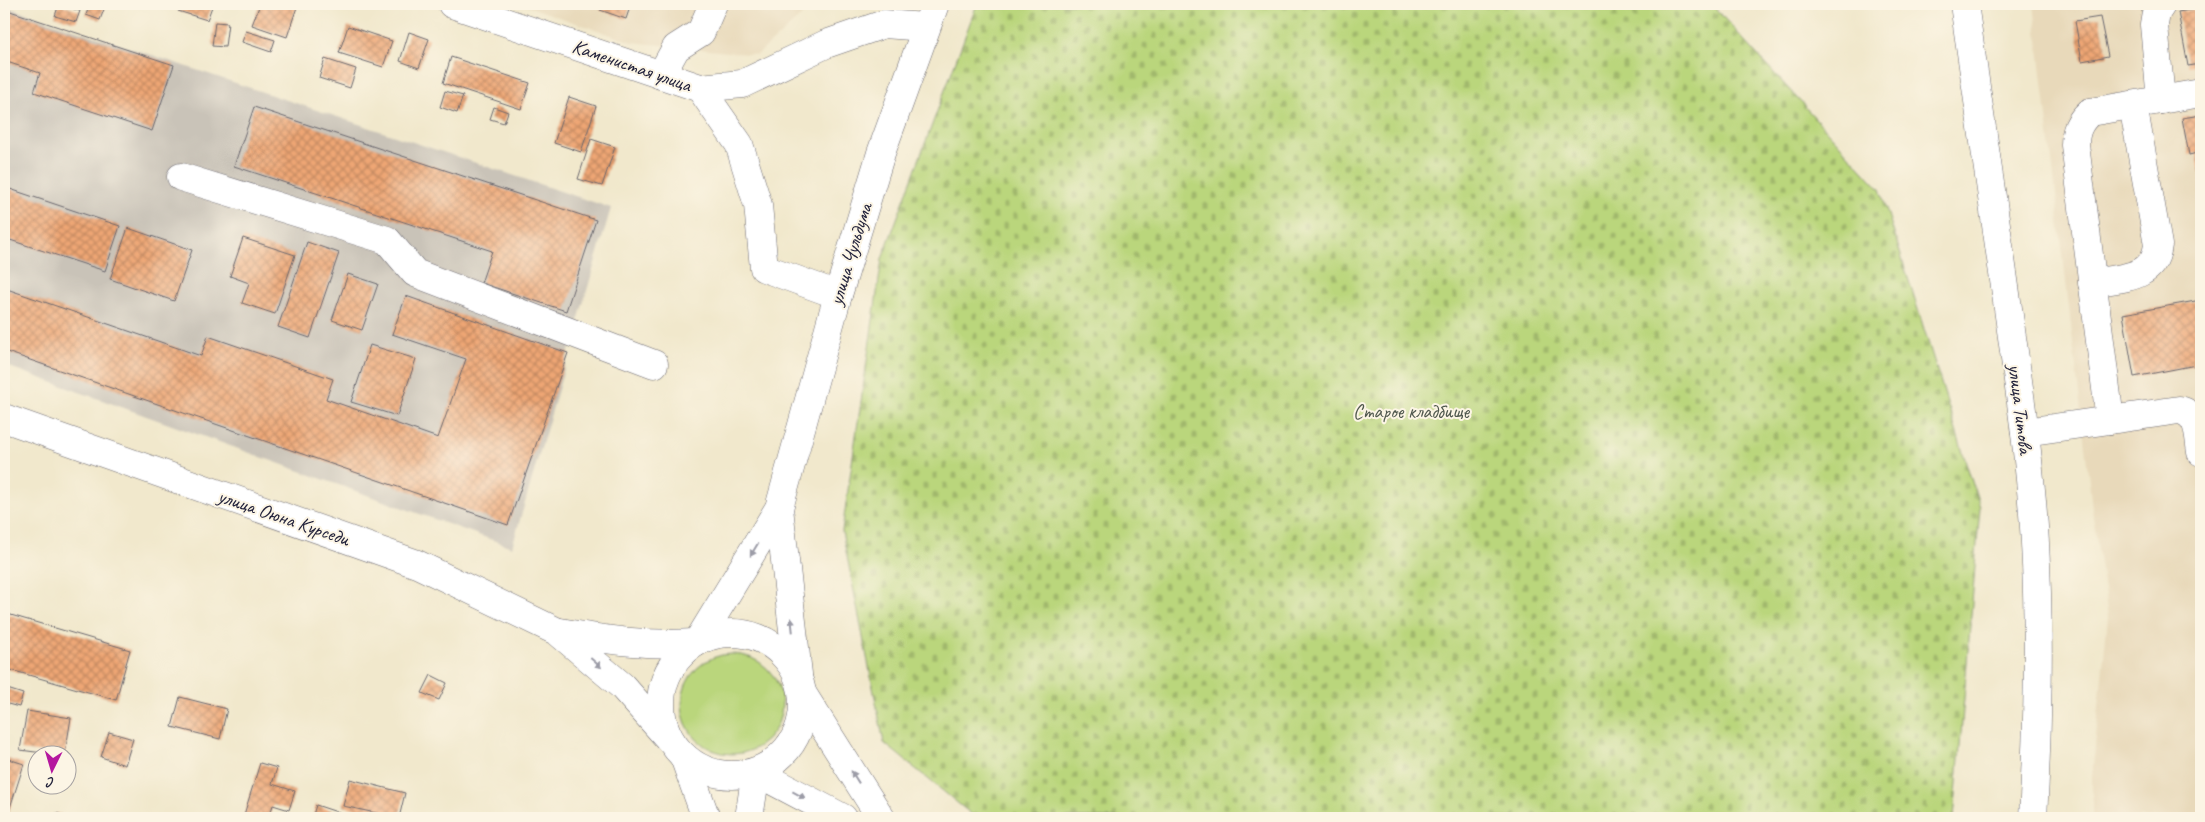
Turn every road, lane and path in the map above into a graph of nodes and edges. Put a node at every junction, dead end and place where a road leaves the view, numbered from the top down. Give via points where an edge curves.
1 (452, 4) edge
2 (713, 4) edge
3 (1964, 4) edge
4 (2162, 4) edge
5 (930, 15) edge
6 (661, 75) junction
7 (700, 88) junction
8 (2201, 93) edge
9 (2161, 100) junction
10 (2133, 105) junction
11 (181, 177) dead end
12 (2092, 284) junction
13 (838, 295) junction
14 (654, 364) dead end
15 (4, 418) edge
16 (2110, 420) junction
17 (2025, 432) junction
18 (2201, 452) edge
19 (779, 508) junction
20 (558, 632) junction
21 (696, 642) junction
22 (801, 685) junction
23 (677, 748) junction
24 (756, 772) junction
25 (706, 818) edge
26 (749, 818) edge
27 (843, 818) edge
28 (881, 818) edge
29 (2033, 818) edge

1 - 6 main road, Каменистая улица
2 - 6 main road via 701,32 676,48
3 - 17 main road, улица Титова
4 - 9 main road via 2154,25
5 - 7 main road, Каменистая улица via 884,24 826,44 742,84
5 - 13 main road, улица Чульдума via 881,153
6 - 7 main road, Каменистая улица
7 - 13 main road via 739,144 758,205 764,268
8 - 9 main road
9 - 10 main road
10 - 12 main road via 2090,112 2075,132
10 - 12 main road via 2157,254 2152,265 2143,272
11 - 14 main road via 387,240 415,273
12 - 16 main road
13 - 19 main road, улица Чульдума
15 - 20 main road, улица Оюна Курседи via 417,564
16 - 17 main road
16 - 18 main road via 2179,410 2187,412 2196,422
17 - 29 main road, улица Титова via 2037,588 2037,750
19 -> 21 main road, улица Чульдума
22 -> 19 main road, улица Чульдума
20 - 21 main road, улица Оюна Курседи via 665,645
20 -> 23 main road, улица Оюна Курседи via 622,686
21 - 22 main road via 716,634 741,633 764,640 784,654
21 - 23 main road via 678,657 666,676 662,690 662,720
22 - 24 main road via 803,717 797,736 784,754
28 -> 22 main road
23 - 24 main road via 700,768 718,774
23 - 25 main road
24 - 26 main road
24 -> 27 main road

